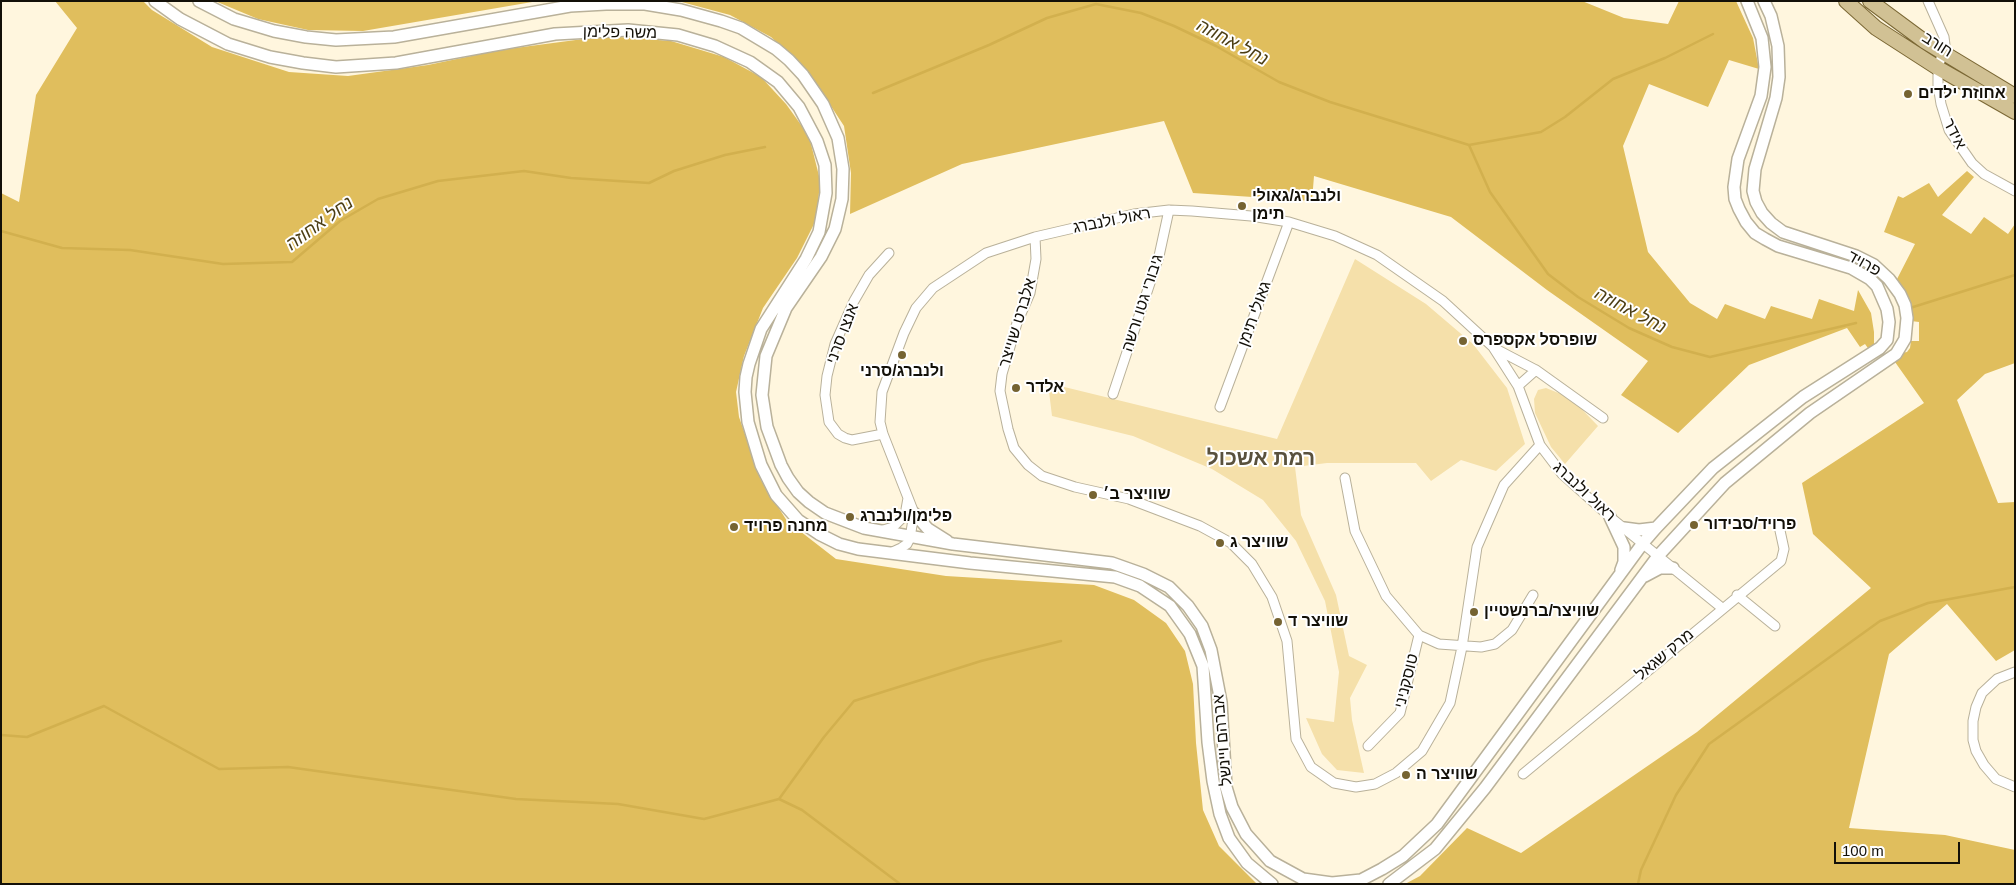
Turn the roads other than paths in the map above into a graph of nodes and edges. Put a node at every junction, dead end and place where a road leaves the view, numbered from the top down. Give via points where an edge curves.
1 (155, 1) edge
2 (199, 1) edge
3 (1747, 1) edge
4 (1764, 1) edge
5 (1846, 1) edge
6 (1870, 1) edge
7 (1928, 1) edge
8 (1944, 53) junction
9 (1938, 68) junction
10 (2015, 96) edge
11 (2015, 112) edge
12 (2015, 191) edge
13 (1169, 210) junction
14 (1289, 222) junction
15 (1035, 237) junction
16 (889, 253) dead end
17 (1493, 348) junction
18 (1536, 370) junction
19 (1518, 386) junction
20 (1113, 394) dead end
21 (1220, 407) dead end
22 (1603, 418) dead end
23 (883, 434) junction
24 (1540, 445) junction
25 (1345, 478) dead end
26 (908, 498) junction
27 (914, 513) junction
28 (1610, 516) junction
29 (1779, 526) dead end
30 (1624, 528) junction
31 (1656, 528) junction
32 (879, 532) junction
33 (910, 538) junction
34 (1643, 543) junction
35 (953, 544) junction
36 (887, 554) junction
37 (1658, 556) junction
38 (1673, 568) junction
39 (1620, 574) junction
40 (1641, 578) junction
41 (1533, 595) dead end
42 (1738, 595) junction
43 (1722, 608) junction
44 (1775, 626) dead end
45 (1419, 634) junction
46 (1462, 647) junction
47 (2015, 672) edge
48 (1368, 746) dead end
49 (1523, 774) dead end
50 (2015, 788) edge
51 (1272, 884) edge
52 (1389, 884) edge

1 - 36 main road, משה פלימן via 188,24 228,44 270,57 336,67 396,63 555,34 628,30 660,32 696,40 734,53 766,72 790,95 808,121 825,165 826,193 819,232 754,347 745,392 748,422 761,465 776,495 798,520 839,544
2 - 32 main road, משה פלימן via 234,19 274,31 336,40 394,37 562,7 645,4 721,21 741,28 776,49 803,75 823,104 842,153 843,184 835,228 786,308 766,356 762,395 767,427 781,465 798,492 809,502 846,522
3 - 31 main road, פרויד via 1762,38 1765,67 1761,96 1738,159 1734,187 1739,209 1755,233 1778,246 1851,268 1870,279 1877,286 1887,309 1889,331 1880,348 1803,397 1713,468
4 - 37 main road, פרויד via 1777,39 1779,77 1755,169 1753,191 1756,202 1771,223 1783,232 1856,256 1874,265 1890,279 1905,305 1906,339 1896,354 1810,413 1725,483
5 - 9 main road, חורב via 1876,28
6 - 8 main road, חורב
7 - 8 street via 1943,30
8 - 9 street, אידר
8 - 10 main road, חורב
9 - 11 main road, חורב
9 - 12 street, אידר via 1940,99 1949,130 1958,145 1967,159 1984,174
13 - 14 street, ראול ולנברג
13 - 15 street, ראול ולנברג via 1134,214
13 - 20 street, גיבורי גטו ורשה via 1160,256
14 - 17 street, ראול ולנברג via 1335,236 1377,255 1443,301
14 - 21 street, גאולי תימן
15 - 23 street, ראול ולנברג via 986,253 933,288 916,308 882,392 880,422
15 - 46 street, אלברט שוייצר via 1036,259 1030,293 1015,331 1000,391 1014,448 1042,476 1129,499 1200,526 1231,543 1252,564 1272,597 1287,641 1296,739 1311,767 1334,783 1356,787 1375,784 1396,773 1422,751 1450,703
16 - 23 street, אנצו סרני via 869,276 854,301 835,344 825,394 829,422 838,434 852,440
17 - 18 street, ראול ולנברג
17 - 19 street, ראול ולנברג
18 - 19 street
18 - 22 street, ראול ולנברג
19 - 24 street, ראול ולנברג
23 - 26 street, ראול ולנברג
24 - 28 street, ראול ולנברג via 1562,474
24 - 46 street, אלברט שוייצר via 1504,485 1477,548
25 - 45 street via 1355,531 1386,596
26 - 27 street, ראול ולנברג
26 - 32 street via 905,515 892,527
27 - 33 street
27 - 35 main road via 928,530
28 - 30 street, ראול ולנברג
28 - 39 main road via 1624,546
29 - 42 street, מרק שגאל via 1784,550 1781,561
30 - 31 main road
30 - 34 street, ראול ולנברג
31 - 34 main road, פרויד
32 - 33 main road, משה פלימן
33 - 35 main road, אברהם ויינשל
33 - 36 street via 901,548
34 - 37 street, ראול ולנברג
34 - 39 main road, אברהם ויינשל
35 - 39 main road, אברהם ויינשל via 1112,562 1169,587 1202,626 1211,650 1221,702 1226,787 1246,834 1270,861 1303,879 1332,883 1361,880 1382,869 1403,856 1437,824
36 - 51 main road, אברהם ויינשל via 1115,577 1140,586 1170,606 1190,634 1203,666 1208,742 1220,814 1229,838 1247,863
37 - 38 street, ראול ולנברג
37 - 40 main road
38 - 40 main road via 1660,568
38 - 43 street, ראול ולנברג
40 - 52 main road via 1436,849
41 - 46 street via 1512,630 1495,644
42 - 43 street, מרק שגאל
42 - 44 street
43 - 49 street, מרק שגאל
45 - 46 street via 1439,644
45 - 48 street, טוסקניני via 1400,713
47 - 50 street via 1996,680 1982,693 1973,721 1973,740 1984,765 1996,779

